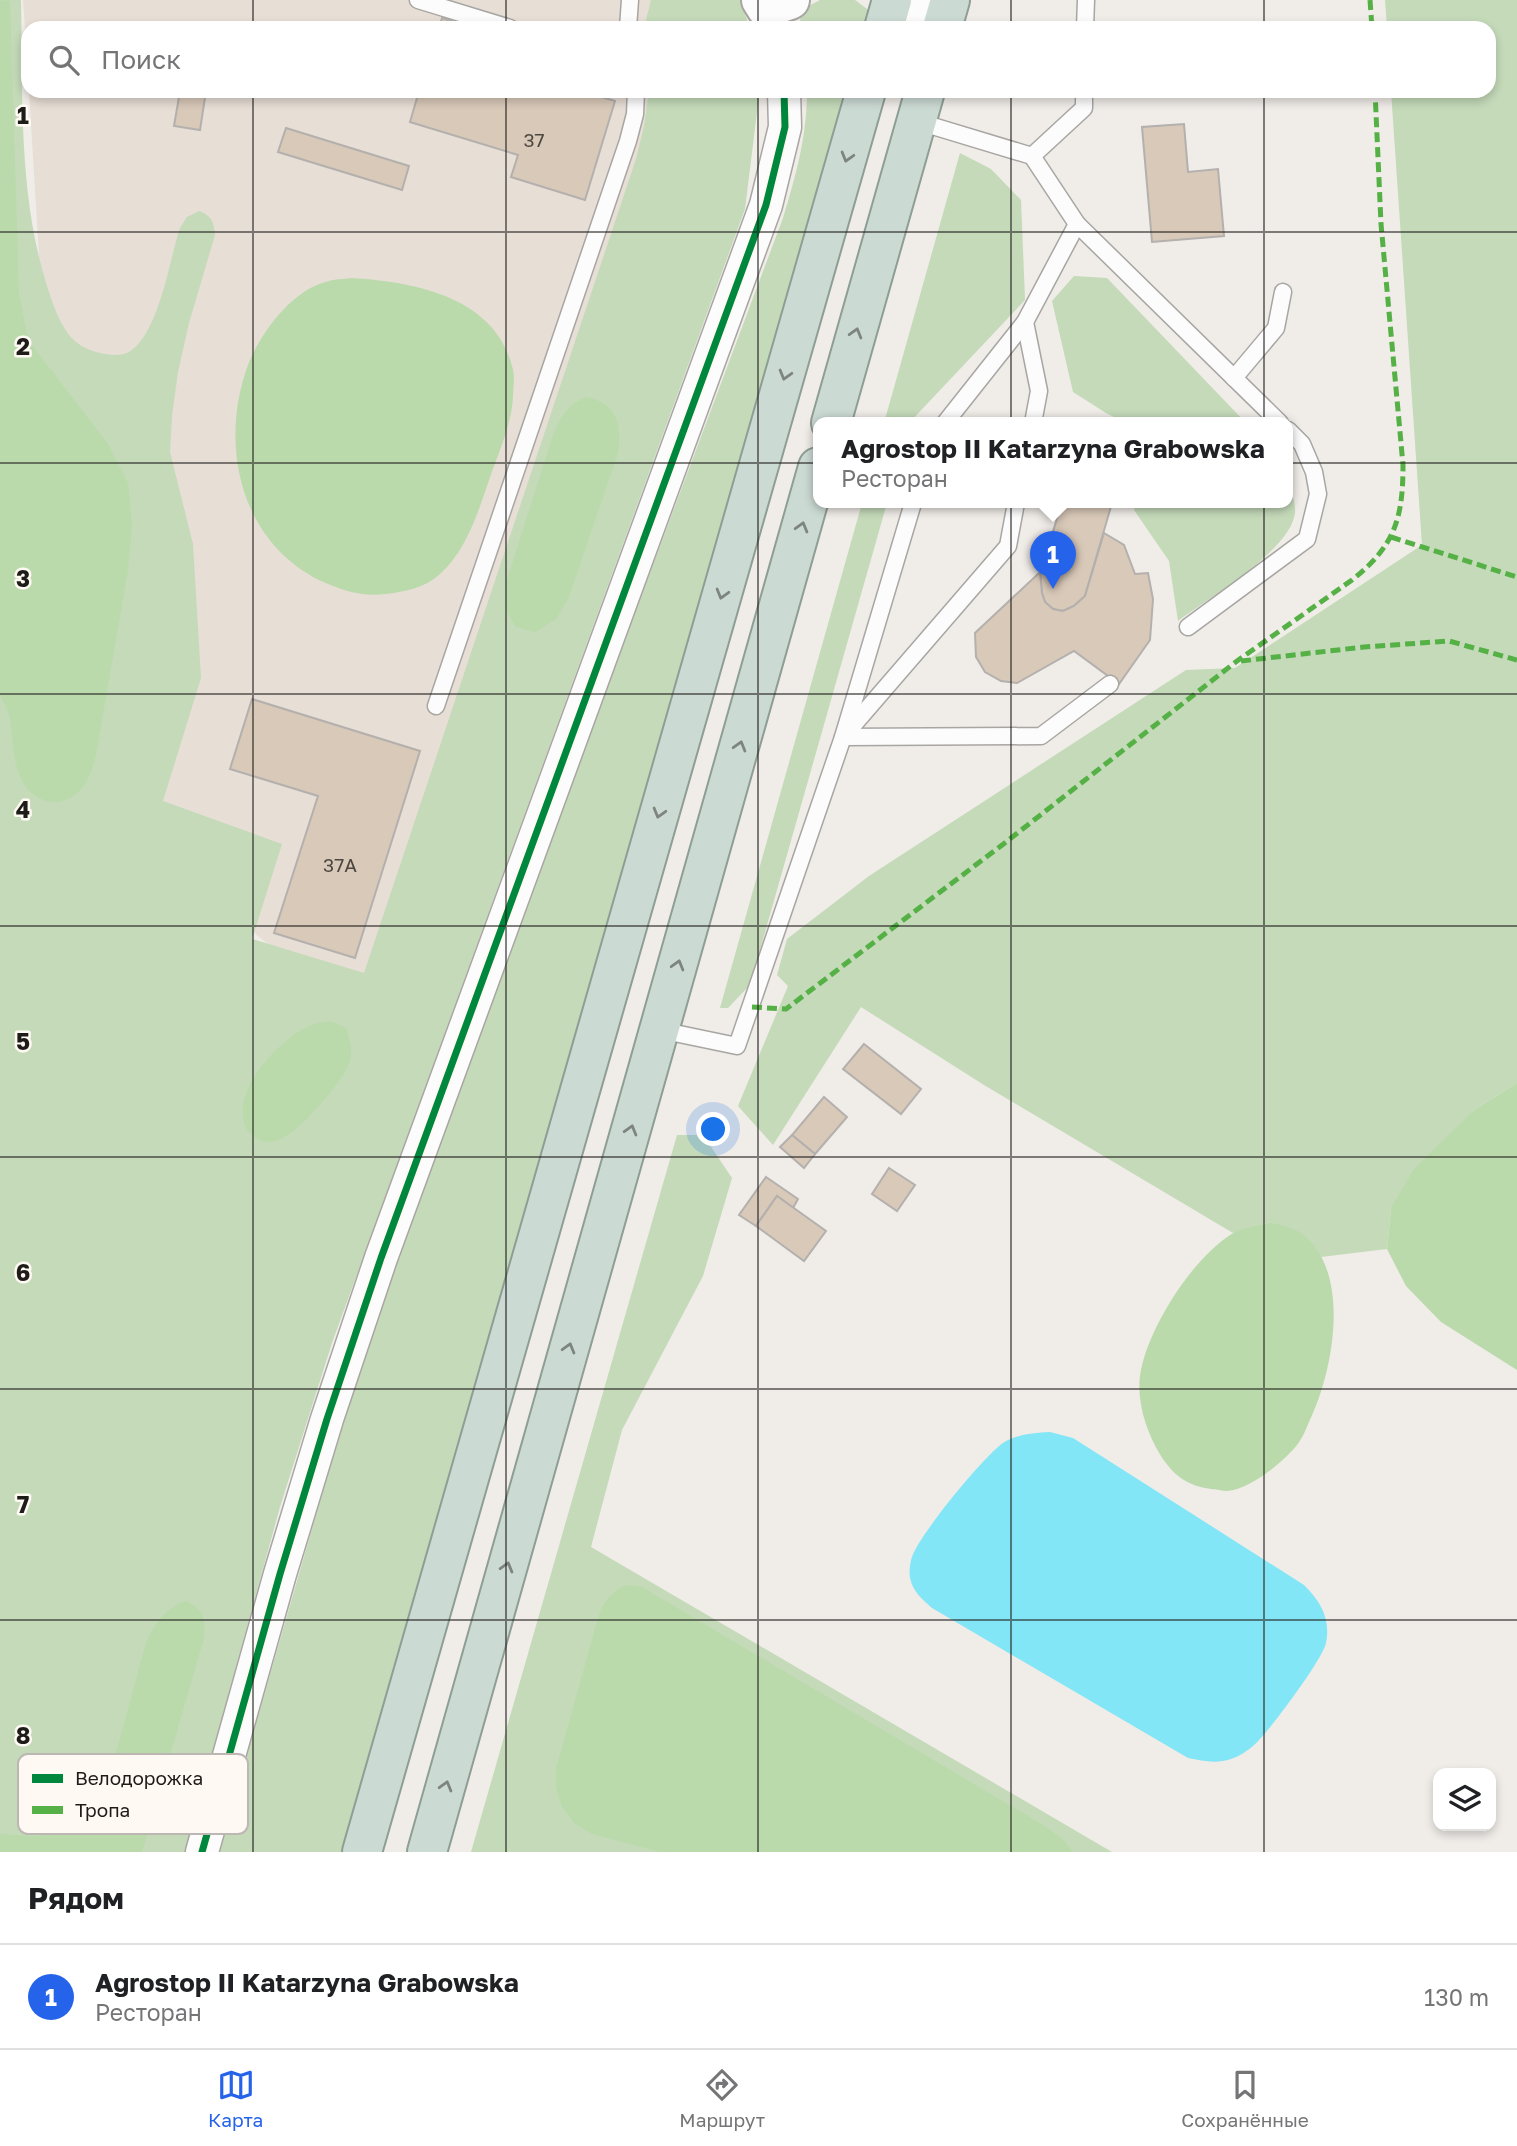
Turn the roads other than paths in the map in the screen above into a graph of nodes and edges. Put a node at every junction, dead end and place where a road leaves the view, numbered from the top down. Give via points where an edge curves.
1 (418, 0) edge
2 (630, 0) edge
3 (892, 0) edge
4 (904, 0) edge
5 (1086, 0) edge
6 (946, 15) edge
7 (487, 21) edge
8 (628, 21) edge
9 (886, 21) edge
10 (1086, 21) edge
11 (636, 98) edge
12 (783, 98) edge
13 (864, 98) edge
14 (1084, 98) edge
15 (920, 106) edge
16 (1032, 156) junction
17 (1077, 225) junction
18 (1283, 292) dead end
19 (1024, 321) junction
20 (1234, 378) junction
21 (833, 417) edge
22 (950, 417) edge
23 (1033, 417) edge
24 (1274, 417) edge
25 (1293, 436) edge
26 (813, 485) edge
27 (912, 508) edge
28 (1015, 508) edge
29 (1188, 627) dead end
30 (1110, 684) dead end
31 (436, 706) dead end
32 (843, 737) junction
33 (660, 1030) junction
34 (229, 1754) edge
35 (207, 1834) edge
36 (202, 1852) edge
37 (362, 1852) edge
38 (427, 1852) edge

1 - 7 lane
2 - 8 lane
3 - 9 highway
4 - 6 street
5 - 10 lane
11 - 31 lane via 628,141
12 - 34 street via 785,127 766,205 381,1258 327,1419
13 -> 37 highway
14 - 16 lane via 1084,108
15 - 16 lane
21 -> 15 highway
16 - 17 lane
17 - 19 lane
17 - 20 lane
18 - 20 lane via 1276,327
19 - 22 lane
19 - 23 lane via 1039,391
20 - 24 lane
25 - 29 lane via 1302,444 1314,472 1318,494 1307,539
33 -> 26 highway
27 - 32 lane
28 - 32 lane via 1008,546
30 - 32 lane via 1041,736
32 - 33 lane via 737,1046
38 -> 33 highway
35 - 36 street

